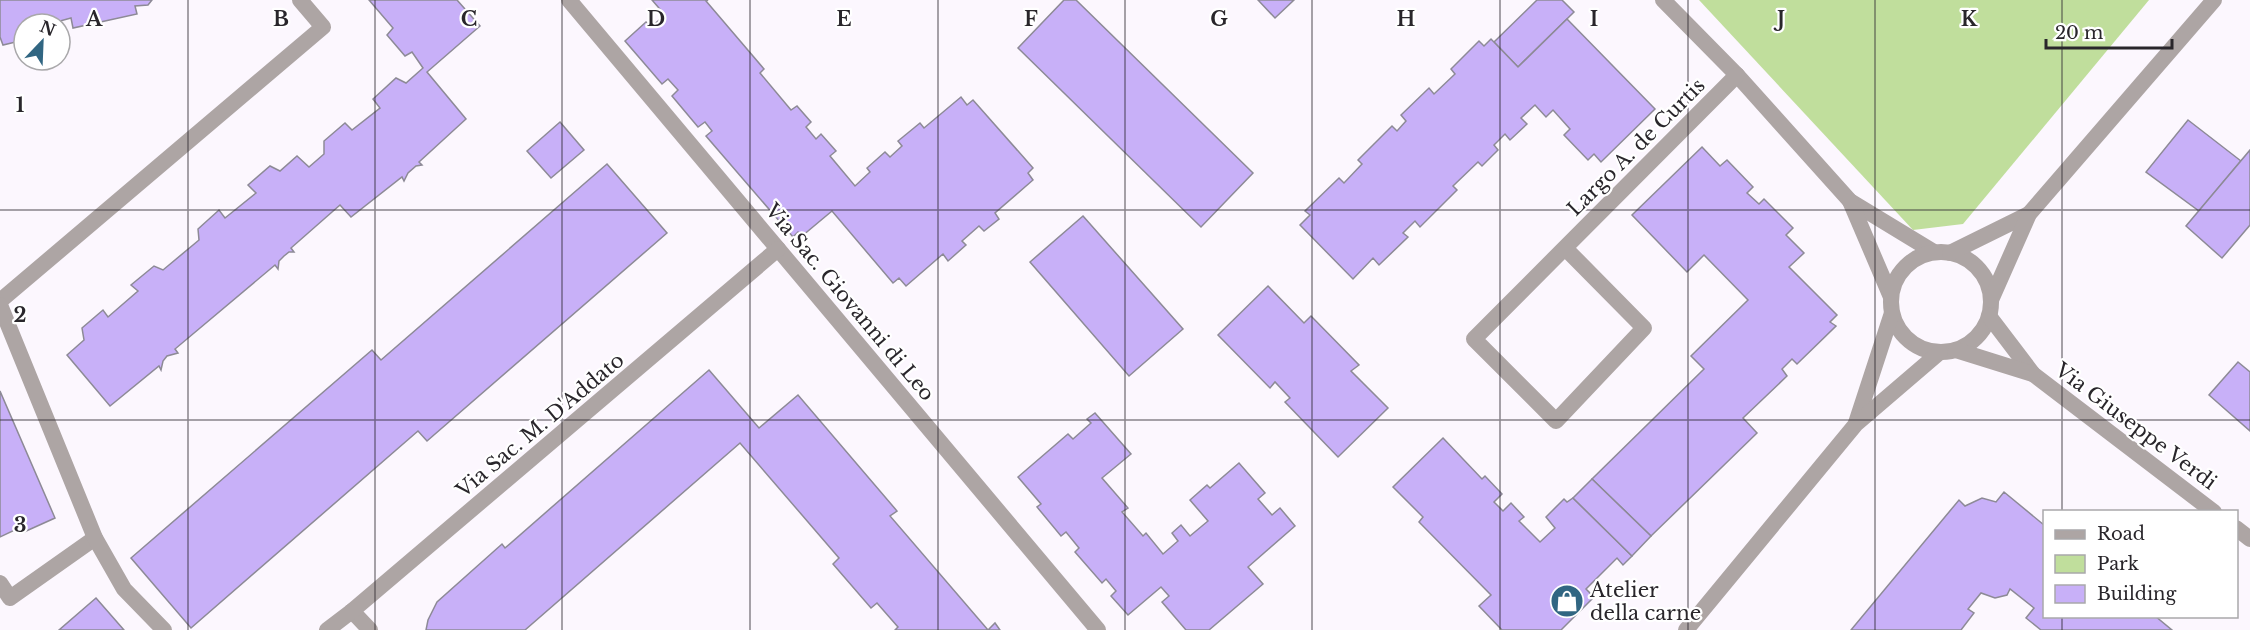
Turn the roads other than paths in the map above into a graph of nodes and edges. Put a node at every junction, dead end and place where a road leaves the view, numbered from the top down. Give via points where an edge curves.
1 (300, 0) edge
2 (569, 0) edge
3 (1663, 0) edge
4 (2214, 0) edge
5 (1737, 75) junction
6 (1850, 201) junction
7 (2029, 214) junction
8 (1565, 248) junction
9 (778, 249) junction
10 (1942, 253) junction
11 (0, 301) edge
12 (1891, 305) junction
13 (0, 306) edge
14 (1990, 308) junction
15 (1948, 351) junction
16 (2033, 374) junction
17 (1856, 424) junction
18 (2211, 510) edge
19 (2238, 530) edge
20 (95, 537) junction
21 (2250, 539) edge
22 (0, 583) edge
23 (352, 611) junction
24 (164, 630) edge
25 (327, 630) edge
26 (370, 630) edge
27 (1098, 630) edge
28 (1686, 630) edge

1 - 11 street via 323,27
2 - 9 street, Via Sac. Giovanni di Leo
3 - 5 street
4 - 7 street
5 - 6 street
5 - 8 street, Largo A. de Curtis
6 - 10 street
6 - 12 street
7 - 10 street
7 - 14 street
8 - 8 street, Largo A. de Curtis via 1474,339 1556,421 1644,328
9 - 23 street, Via Sac. M. D'Addato
9 - 27 street, Via Sac. Giovanni di Leo
10 - 12 street via 1918,257 1905,267 1896,280
10 - 14 street via 1966,259 1979,269 1988,283
12 - 15 street via 1898,328 1909,341 1923,349
12 - 17 street
13 - 20 street
14 - 15 street via 1982,331 1971,343
14 - 16 street, Via Giuseppe Verdi
15 - 16 street, Via Giuseppe Verdi
15 - 17 street
16 - 18 street, Via Giuseppe Verdi
17 - 28 street
19 - 21 street
20 - 22 street via 10,598
20 - 24 street via 124,589
23 - 25 street, Via Sac. M. D'Addato
23 - 26 street

